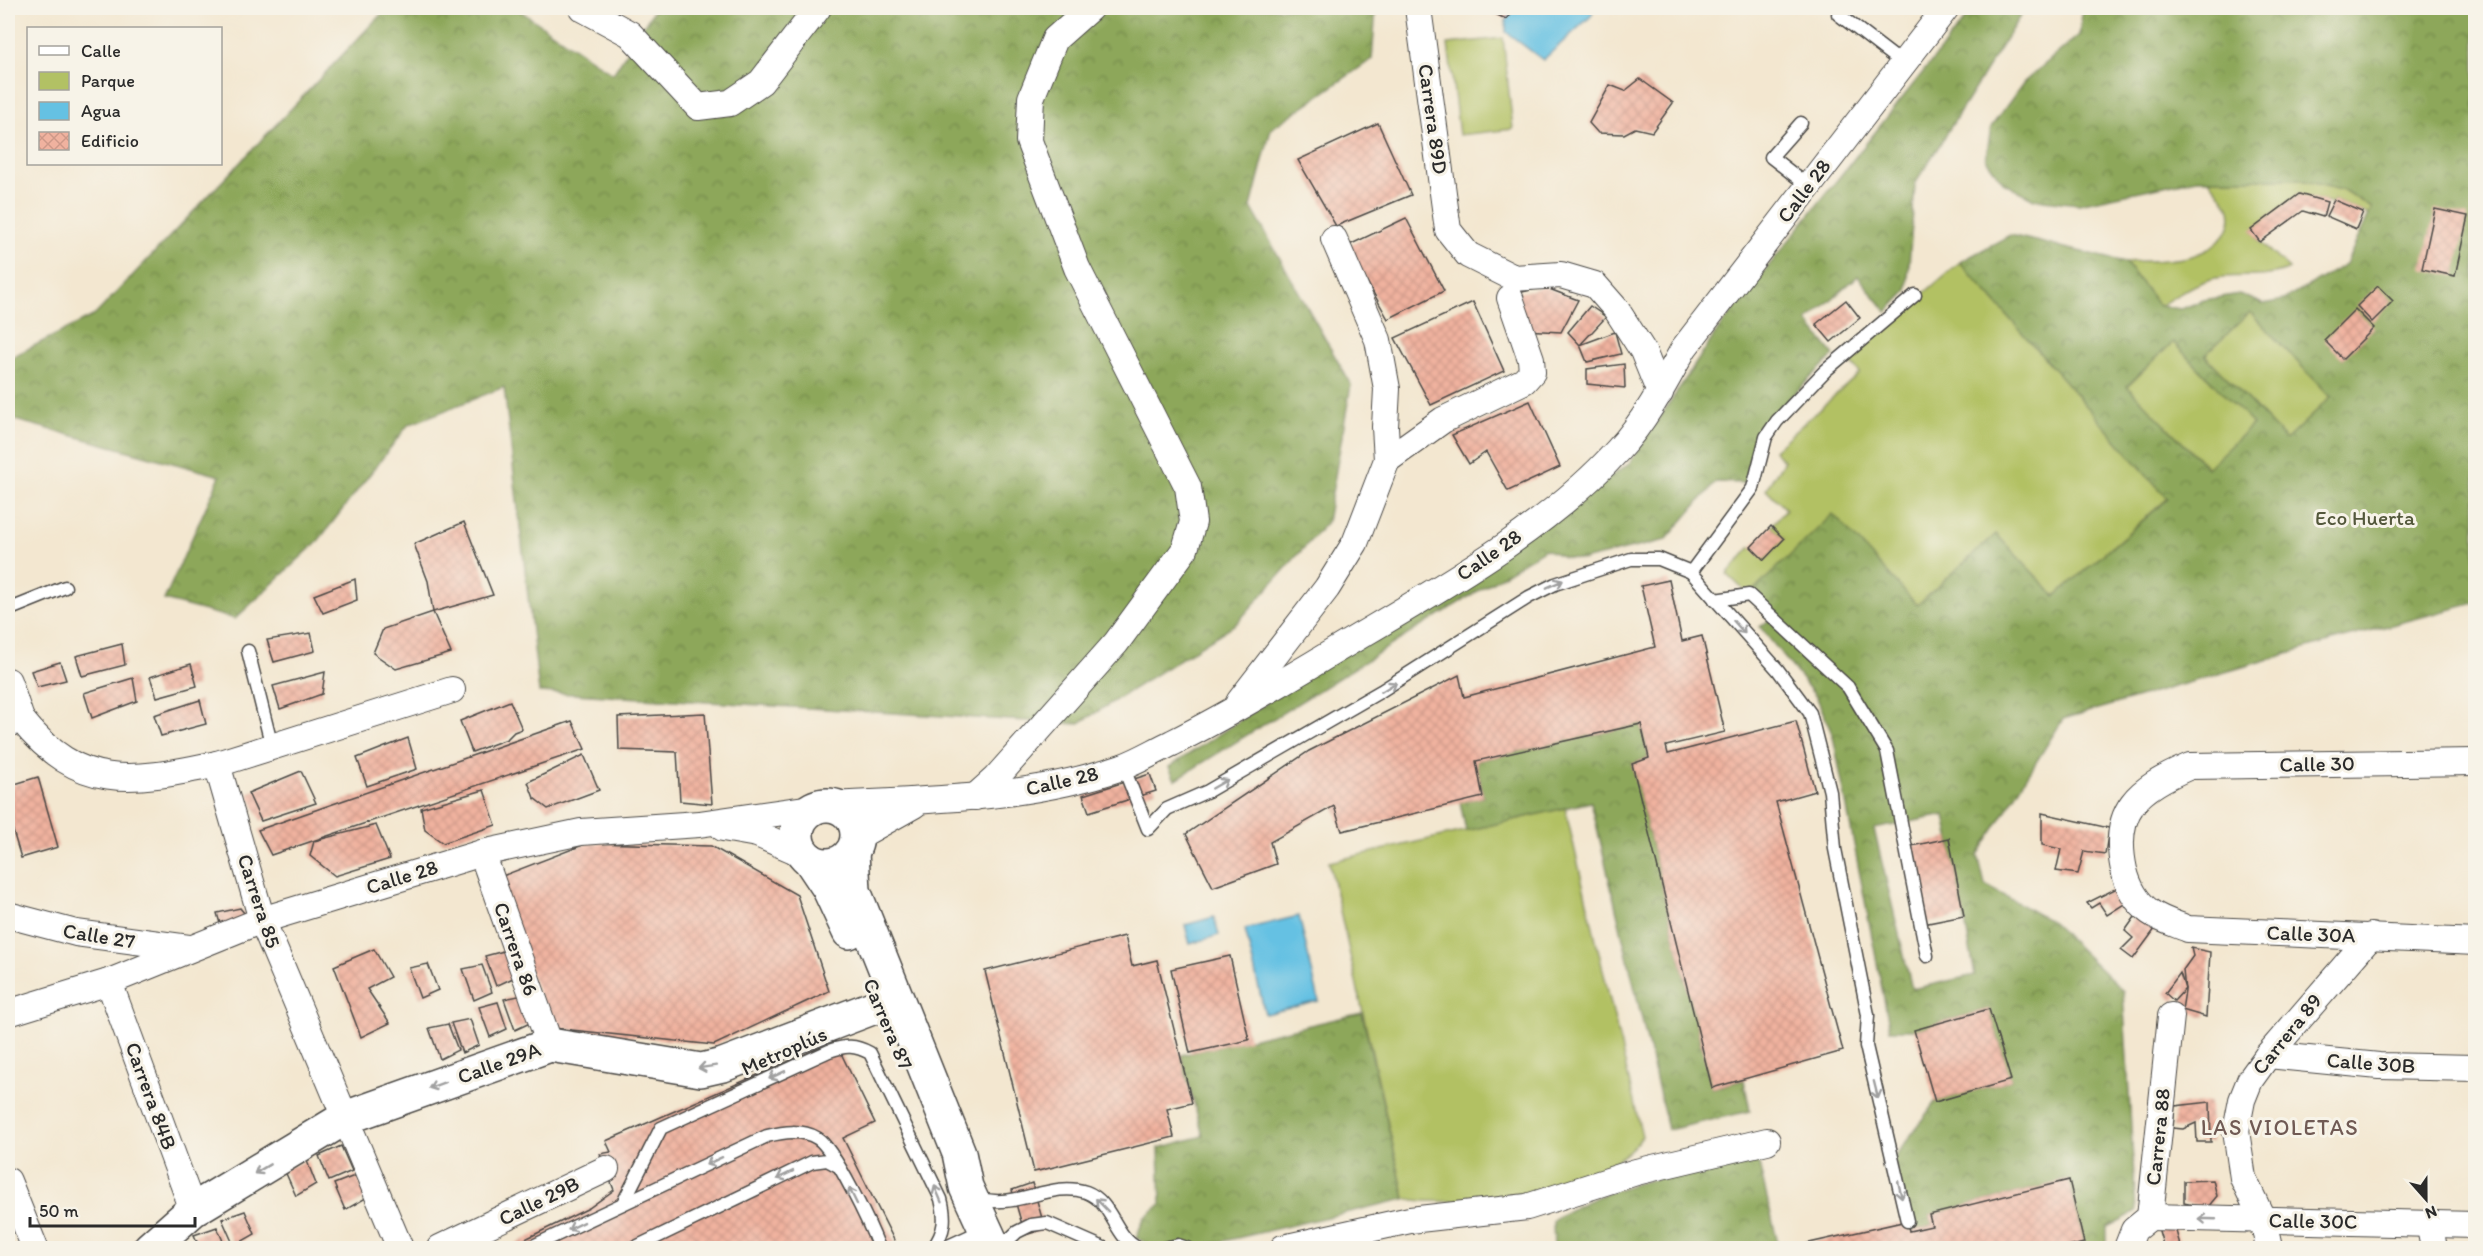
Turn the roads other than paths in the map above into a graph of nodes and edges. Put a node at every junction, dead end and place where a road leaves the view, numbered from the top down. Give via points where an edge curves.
1 (582, 8) edge
2 (818, 8) edge
3 (1089, 8) edge
4 (1418, 8) edge
5 (1946, 8) edge
6 (1838, 14) dead end
7 (1903, 64) junction
8 (1801, 123) dead end
9 (1807, 185) junction
10 (1334, 239) dead end
11 (1915, 295) dead end
12 (1510, 298) dead end
13 (1660, 393) junction
14 (1387, 460) junction
15 (1690, 572) junction
16 (65, 587) dead end
17 (1715, 600) junction
18 (8, 610) edge
19 (248, 651) dead end
20 (8, 681) edge
21 (452, 690) dead end
22 (1229, 714) junction
23 (14, 722) edge
24 (272, 747) junction
25 (2475, 762) edge
26 (217, 764) junction
27 (1123, 766) junction
28 (975, 797) junction
29 (931, 800) junction
30 (822, 807) junction
31 (699, 824) junction
32 (854, 844) junction
33 (482, 853) junction
34 (807, 857) junction
35 (2151, 913) joint
36 (8, 915) edge
37 (262, 921) junction
38 (2371, 936) junction
39 (2475, 942) edge
40 (193, 949) junction
41 (1928, 956) dead end
42 (109, 982) junction
43 (880, 1005) junction
44 (8, 1013) edge
45 (2171, 1016) dead end
46 (550, 1045) junction
47 (2268, 1055) junction
48 (2475, 1068) edge
49 (345, 1118) junction
50 (1767, 1142) dead end
51 (838, 1166) junction
52 (606, 1169) dead end
53 (8, 1181) edge
54 (968, 1191) junction
55 (623, 1203) junction
56 (193, 1210) junction
57 (2150, 1217) junction
58 (2264, 1220) junction
59 (1906, 1221) dead end
60 (2429, 1223) junction
61 (2475, 1225) edge
62 (993, 1242) edge
63 (35, 1248) edge
64 (150, 1248) edge
65 (400, 1248) edge
66 (440, 1248) edge
67 (529, 1248) edge
68 (634, 1248) edge
69 (879, 1248) edge
70 (933, 1248) edge
71 (944, 1248) edge
72 (1104, 1248) edge
73 (1138, 1248) edge
74 (1164, 1248) edge
75 (1187, 1248) edge
76 (1283, 1248) edge
77 (2127, 1248) edge
78 (2269, 1248) edge
79 (2434, 1248) edge

1 - 2 street via 630,34 698,107 730,103 761,82
3 - 28 street via 1055,39 1031,98 1029,141 1077,268 1188,487 1193,522 1185,549 1116,643
4 - 13 street, Carrera 89D via 1448,230 1468,255 1514,278 1561,275 1595,285 1617,309 1643,351
5 - 7 street, Calle 28
6 - 7 lane
7 - 9 street, Calle 28
8 - 9 lane via 1771,157
9 - 13 street, Calle 28 via 1684,348
10 - 14 street via 1378,340 1387,389
11 - 15 lane via 1825,371 1777,421 1766,437 1753,488
12 - 14 street via 1532,372 1524,381 1443,420
13 - 22 street, Calle 28 via 1619,450 1566,499 1454,579
14 - 22 street via 1350,552 1327,588
15 - 17 lane
27 -> 15 lane via 1148,829 1167,809 1208,791 1382,692 1555,584 1630,559 1659,559
16 - 18 lane
17 - 41 lane via 1749,595 1848,687 1887,751
17 -> 59 lane via 1778,670 1810,713 1830,792 1835,849 1866,1005 1866,1046
19 - 24 lane
20 - 23 street
21 - 24 street
22 - 27 street, Calle 28
23 - 26 street via 77,766 101,777 166,775
24 - 26 street
25 - 35 street, Calle 30 via 2190,766 2161,779 2138,797 2122,819 2119,838 2127,881
26 - 37 street, Carrera 85
27 - 28 street, Calle 28 via 1078,779
28 - 29 street, Calle 28
29 - 30 street, Calle 28
29 - 32 street via 908,807
30 - 31 street, Calle 28
30 - 32 street via 847,813 856,828
30 - 34 street via 805,814 797,829 799,847
31 - 33 street, Calle 28 via 581,832
31 - 34 street via 757,834
32 - 34 street via 845,859 828,865
32 - 54 street, Carrera 87 via 854,891 959,1153
33 - 37 street, Calle 28
33 - 46 street, Carrera 86
34 - 43 street, Carrera 87 via 840,910
35 - 38 street, Calle 30A via 2188,929
36 - 40 street, Calle 27 via 76,933
37 - 40 street, Calle 28
37 - 49 street, Carrera 85
38 - 39 street, Calle 30A
38 - 47 street, Carrera 89
40 - 42 street, Calle 28
42 - 44 street, Calle 28
42 - 56 street, Carrera 84B
43 -> 46 street, Calle 29A via 701,1070
43 - 54 street, Carrera 87 via 946,1160
45 - 57 street, Carrera 88
46 -> 49 street, Calle 29A
47 - 48 street, Calle 30B via 2379,1066
47 - 58 street, Carrera 89 via 2250,1080 2236,1131 2242,1178
49 -> 56 street, Calle 29A
49 - 65 street, Carrera 85
50 - 76 street via 1636,1172 1527,1207 1410,1220
51 -> 55 lane via 832,1152 818,1139 784,1132 767,1136
51 -> 68 lane via 827,1160 812,1162
69 -> 51 lane
52 - 66 street, Calle 29B
53 - 63 street
54 - 62 street, Carrera 87
73 -> 54 lane via 1125,1240 1098,1200 1084,1192 1062,1189 1006,1202
55 -> 67 lane
70 -> 55 lane, Metroplús via 941,1239 944,1225 940,1199 870,1053 858,1047 844,1045 829,1051 661,1128
56 - 64 street, Calle 29A
58 -> 57 street, Calle 30C
57 - 77 street via 2134,1230
58 - 60 street, Calle 30C
58 - 78 street, Carrera 89
60 - 61 street, Calle 30C
60 - 79 street
62 - 71 lane
62 - 72 lane via 1031,1225 1047,1223
74 - 75 lane

